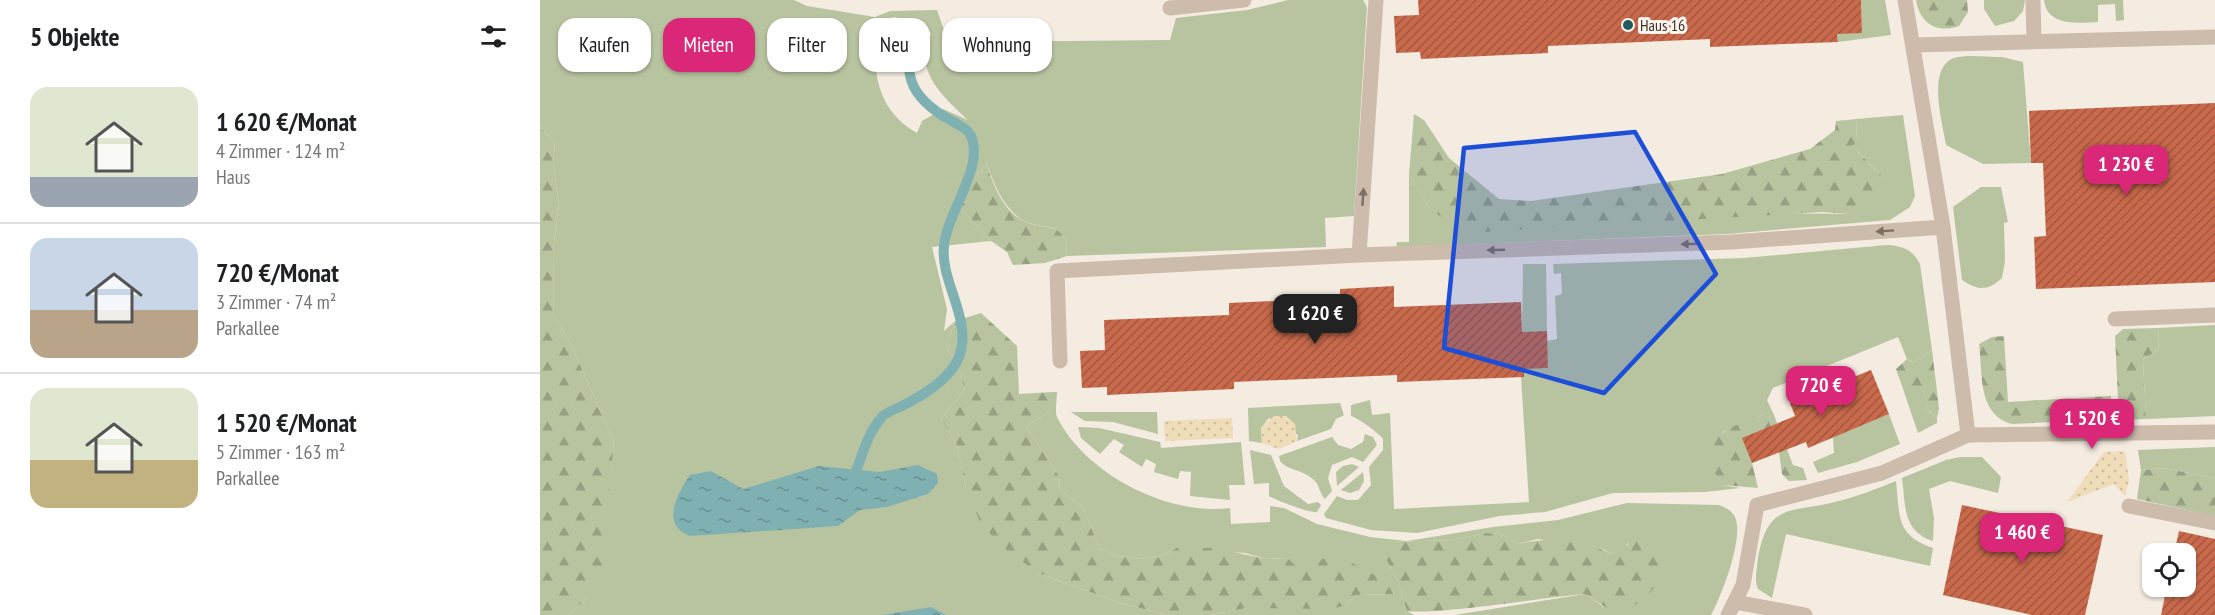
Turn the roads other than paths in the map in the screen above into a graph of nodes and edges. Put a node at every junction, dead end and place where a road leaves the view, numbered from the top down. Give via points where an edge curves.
1 (1244, 0) edge
2 (1376, 0) edge
3 (1905, 0) edge
4 (2033, 0) edge
5 (1170, 8) dead end
6 (2215, 37) edge
7 (2034, 41) junction
8 (1914, 45) junction
9 (1943, 227) junction
10 (1359, 255) junction
11 (2215, 315) edge
12 (2115, 319) dead end
13 (1060, 361) dead end
14 (2215, 432) edge
15 (1968, 435) junction
16 (2129, 506) dead end
17 (2215, 523) edge
18 (1732, 608) edge
19 (1805, 615) edge

1 - 5 street
10 -> 2 street
3 - 8 street
4 - 7 street
6 - 7 street
7 - 8 street
8 - 9 street
9 -> 10 street via 1732,242
9 - 15 street
10 - 13 street via 1057,271
11 - 12 street
14 - 15 street
15 - 18 street via 1882,473 1756,505 1743,585
16 - 17 street
18 - 19 street

